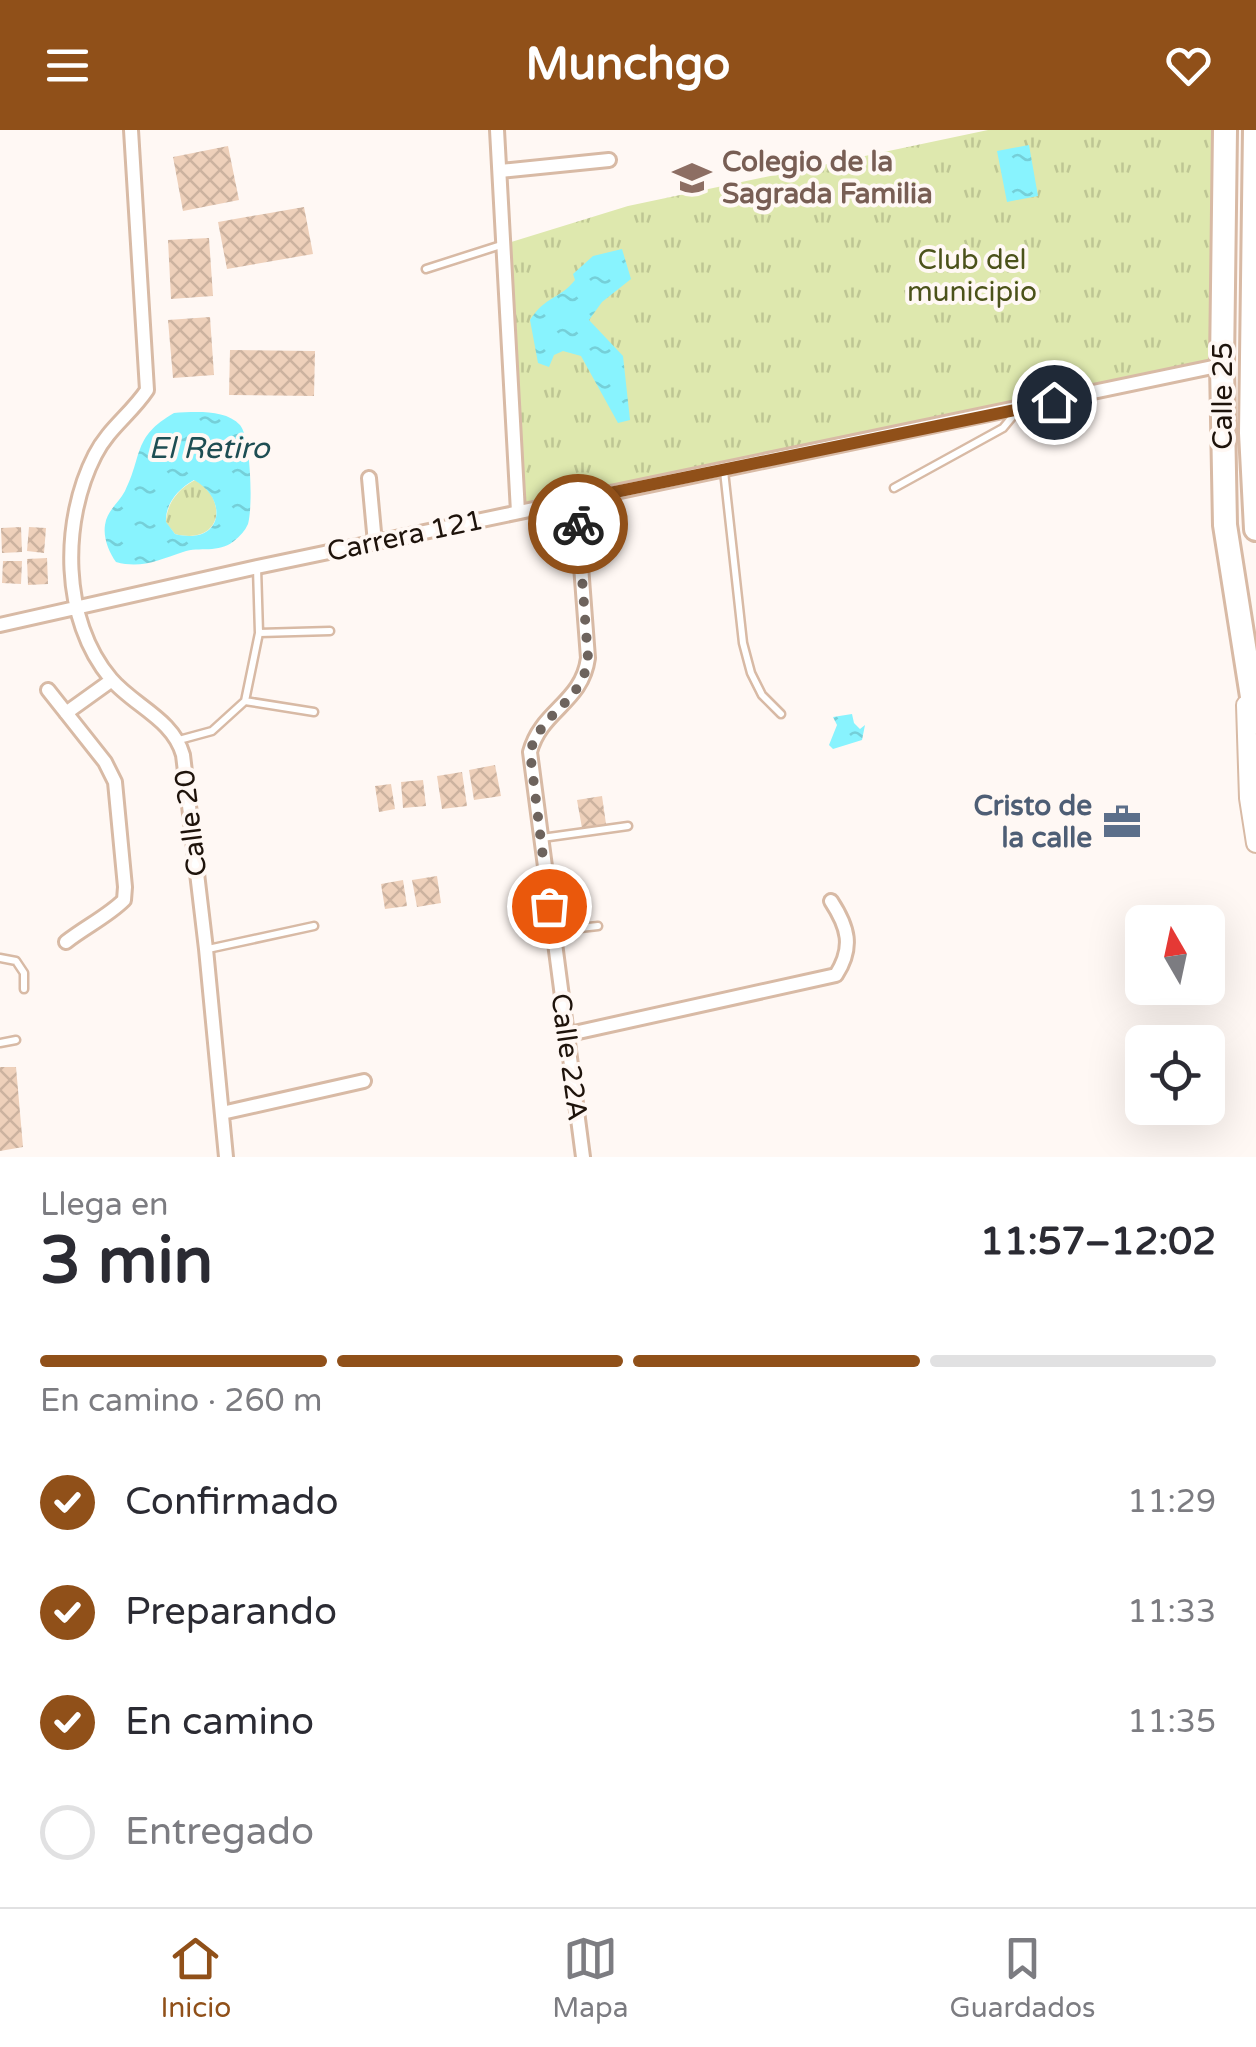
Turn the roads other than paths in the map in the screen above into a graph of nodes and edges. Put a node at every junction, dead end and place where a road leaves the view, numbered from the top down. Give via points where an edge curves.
1 (131, 130) edge
2 (497, 130) edge
3 (1224, 130) edge
4 (1254, 130) edge
5 (610, 160) dead end
6 (500, 171) junction
7 (1255, 192) edge
8 (505, 244) junction
9 (426, 269) dead end
10 (1252, 310) junction
11 (1256, 334) edge
12 (1222, 365) junction
13 (1018, 410) junction
14 (724, 471) junction
15 (368, 478) dead end
16 (894, 488) dead end
17 (576, 500) junction
18 (518, 512) junction
19 (1256, 529) edge
20 (375, 542) junction
21 (256, 567) junction
22 (76, 609) junction
23 (0, 625) edge
24 (330, 630) dead end
25 (259, 633) junction
26 (1245, 660) junction
27 (112, 680) junction
28 (48, 690) dead end
29 (245, 701) junction
30 (314, 712) dead end
31 (66, 713) junction
32 (780, 714) dead end
33 (1256, 722) edge
34 (179, 740) junction
35 (628, 826) dead end
36 (540, 838) junction
37 (1256, 843) edge
38 (831, 900) dead end
39 (314, 926) dead end
40 (598, 926) dead end
41 (552, 932) junction
42 (66, 942) dead end
43 (206, 949) junction
44 (0, 958) edge
45 (24, 989) dead end
46 (565, 1034) junction
47 (16, 1040) dead end
48 (0, 1044) edge
49 (364, 1081) dead end
50 (222, 1113) junction
51 (226, 1157) edge
52 (583, 1157) edge

1 - 22 street, Calle 20 via 147,390 112,428 85,477 74,515
2 - 6 street
3 - 12 highway, Calle 25
4 - 7 highway, Calle 25
5 - 6 street
6 - 8 street
7 - 10 highway, Calle 25
8 - 9 lane
8 - 18 street
10 - 11 main road, Calle 25
10 - 19 highway, Calle 25
12 - 13 street, Carrera 121
12 - 26 highway, Calle 25 via 1226,525
13 - 14 street, Carrera 121
13 - 16 lane via 1003,428
14 - 17 street, Carrera 121
14 - 32 lane via 743,643 762,696
15 - 20 street
17 - 18 street, Carrera 121
17 - 36 street, Calle 22A via 586,677 535,734 530,752
18 - 20 street, Carrera 121
20 - 21 street, Carrera 121
21 - 22 street, Carrera 121
21 - 25 lane
22 - 23 street, Carrera 121
22 - 27 street, Calle 20
24 - 25 lane
25 - 29 lane
26 - 33 highway, Calle 25
26 - 37 main road, Calle 25
27 - 31 street
27 - 34 street, Calle 20
28 - 31 street
29 - 30 lane
29 - 34 lane via 212,731
31 - 42 street via 115,782 125,887 117,908
34 - 43 street, Calle 20
35 - 36 lane
36 - 41 street, Calle 22A
38 - 46 street via 848,941 836,975
39 - 43 lane
40 - 41 lane
41 - 46 street, Calle 22A
43 - 50 street, Calle 20
44 - 45 lane via 16,961
46 - 52 street, Calle 22A
47 - 48 lane
49 - 50 street
50 - 51 street, Calle 20

